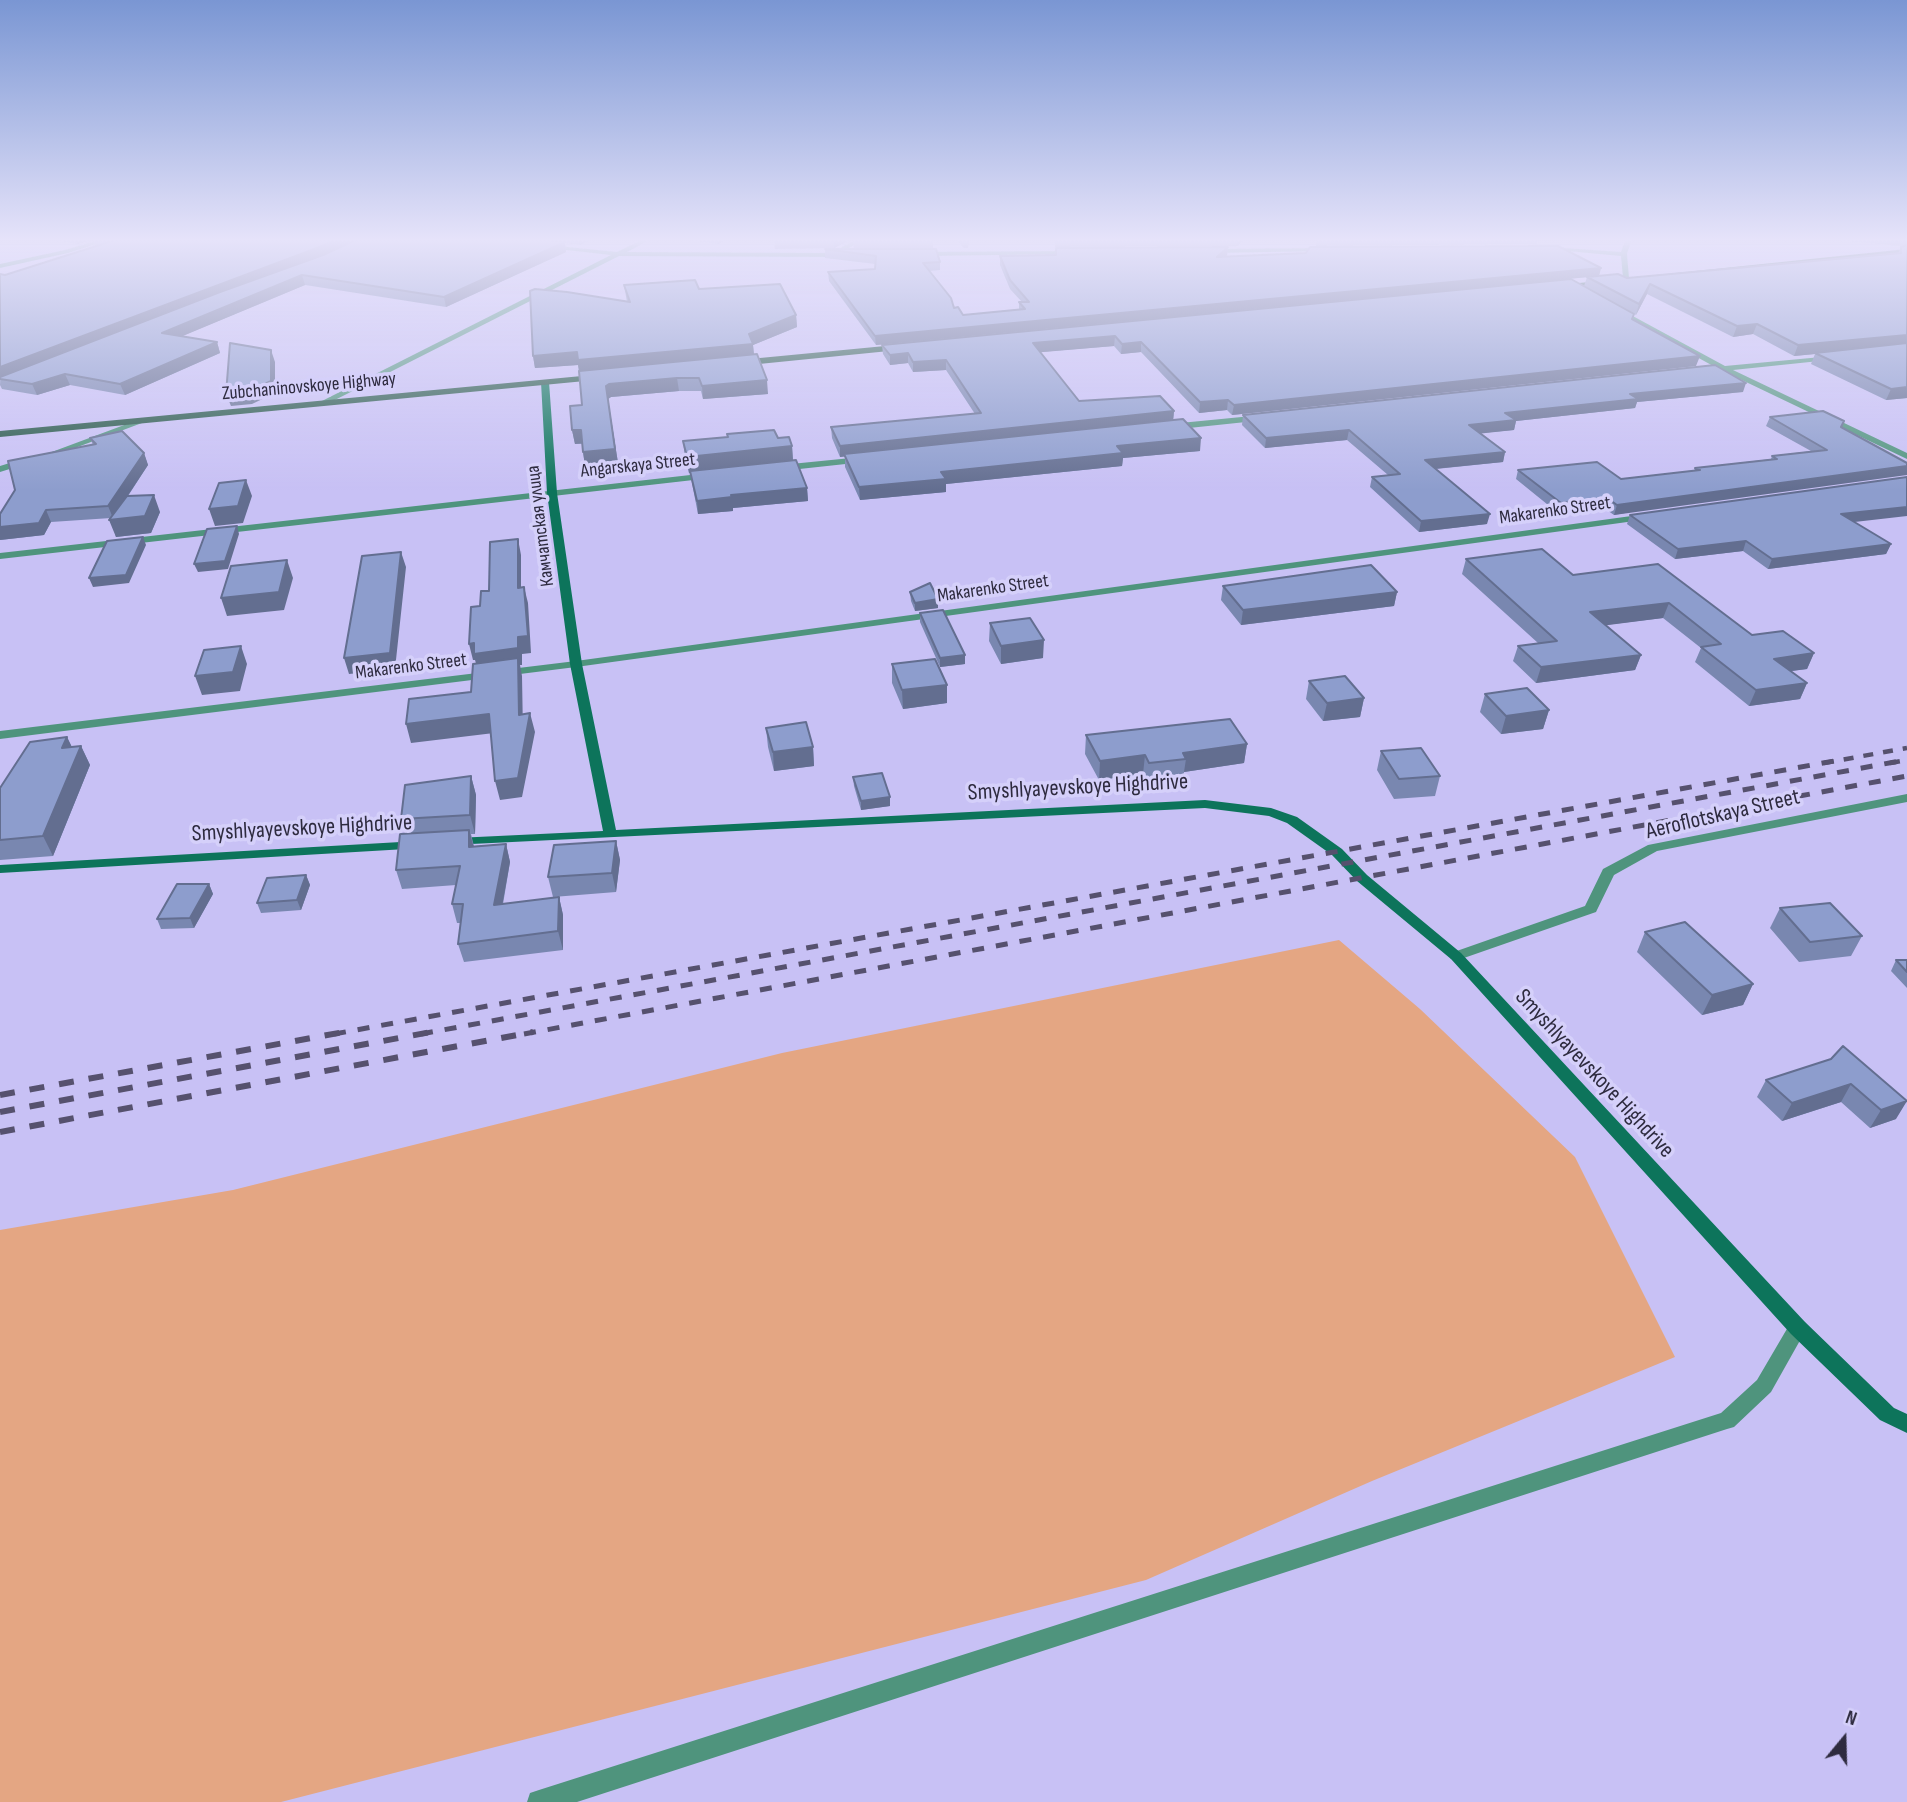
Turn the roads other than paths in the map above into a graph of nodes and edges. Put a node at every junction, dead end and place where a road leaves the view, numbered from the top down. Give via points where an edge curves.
1 (482, 322) edge
2 (1639, 322) edge
3 (918, 346) edge
4 (1842, 356) edge
5 (724, 365) edge
6 (1724, 369) junction
7 (1696, 372) edge
8 (613, 376) edge
9 (545, 382) junction
10 (324, 402) junction
11 (1269, 417) edge
12 (146, 420) junction
13 (1158, 429) edge
14 (0, 434) edge
15 (1907, 456) edge
16 (869, 459) edge
17 (0, 469) edge
18 (772, 469) edge
19 (717, 475) edge
20 (552, 493) junction
21 (1657, 515) edge
22 (0, 556) edge
23 (576, 664) junction
24 (0, 736) edge
25 (1907, 798) edge
26 (610, 833) junction
27 (0, 869) edge
28 (1455, 956) junction
29 (1798, 1328) junction
30 (1907, 1424) edge
31 (539, 1802) edge

1 - 10 street
2 - 6 street
3 - 5 main road
4 - 6 street
6 - 7 street
6 - 15 street
8 - 9 main road, Zubchaninovskoye Highway
9 - 10 main road, Zubchaninovskoye Highway
9 - 20 street, Камчатская улица
10 - 12 main road, Zubchaninovskoye Highway
11 - 13 street
12 - 14 main road, Zubchaninovskoye Highway
12 - 17 street
16 - 18 street
19 - 20 street, Angarskaya Street
20 - 22 street, Angarskaya Street
20 - 23 street, Камчатская улица
21 - 23 street, Makarenko Street
23 - 24 street, Makarenko Street
23 - 26 street, Камчатская улица
25 - 28 street, Aeroflotskaya Street via 1653,848 1608,872 1591,909
26 - 27 street, Smyshlyayevskoye Highdrive
26 - 28 street, Smyshlyayevskoye Highdrive via 1205,804 1242,806 1292,820 1312,834
28 - 29 street, Smyshlyayevskoye Highdrive
29 - 30 street, Smyshlyayevskoye Highdrive via 1887,1414
29 - 31 street via 1765,1386 1727,1420

